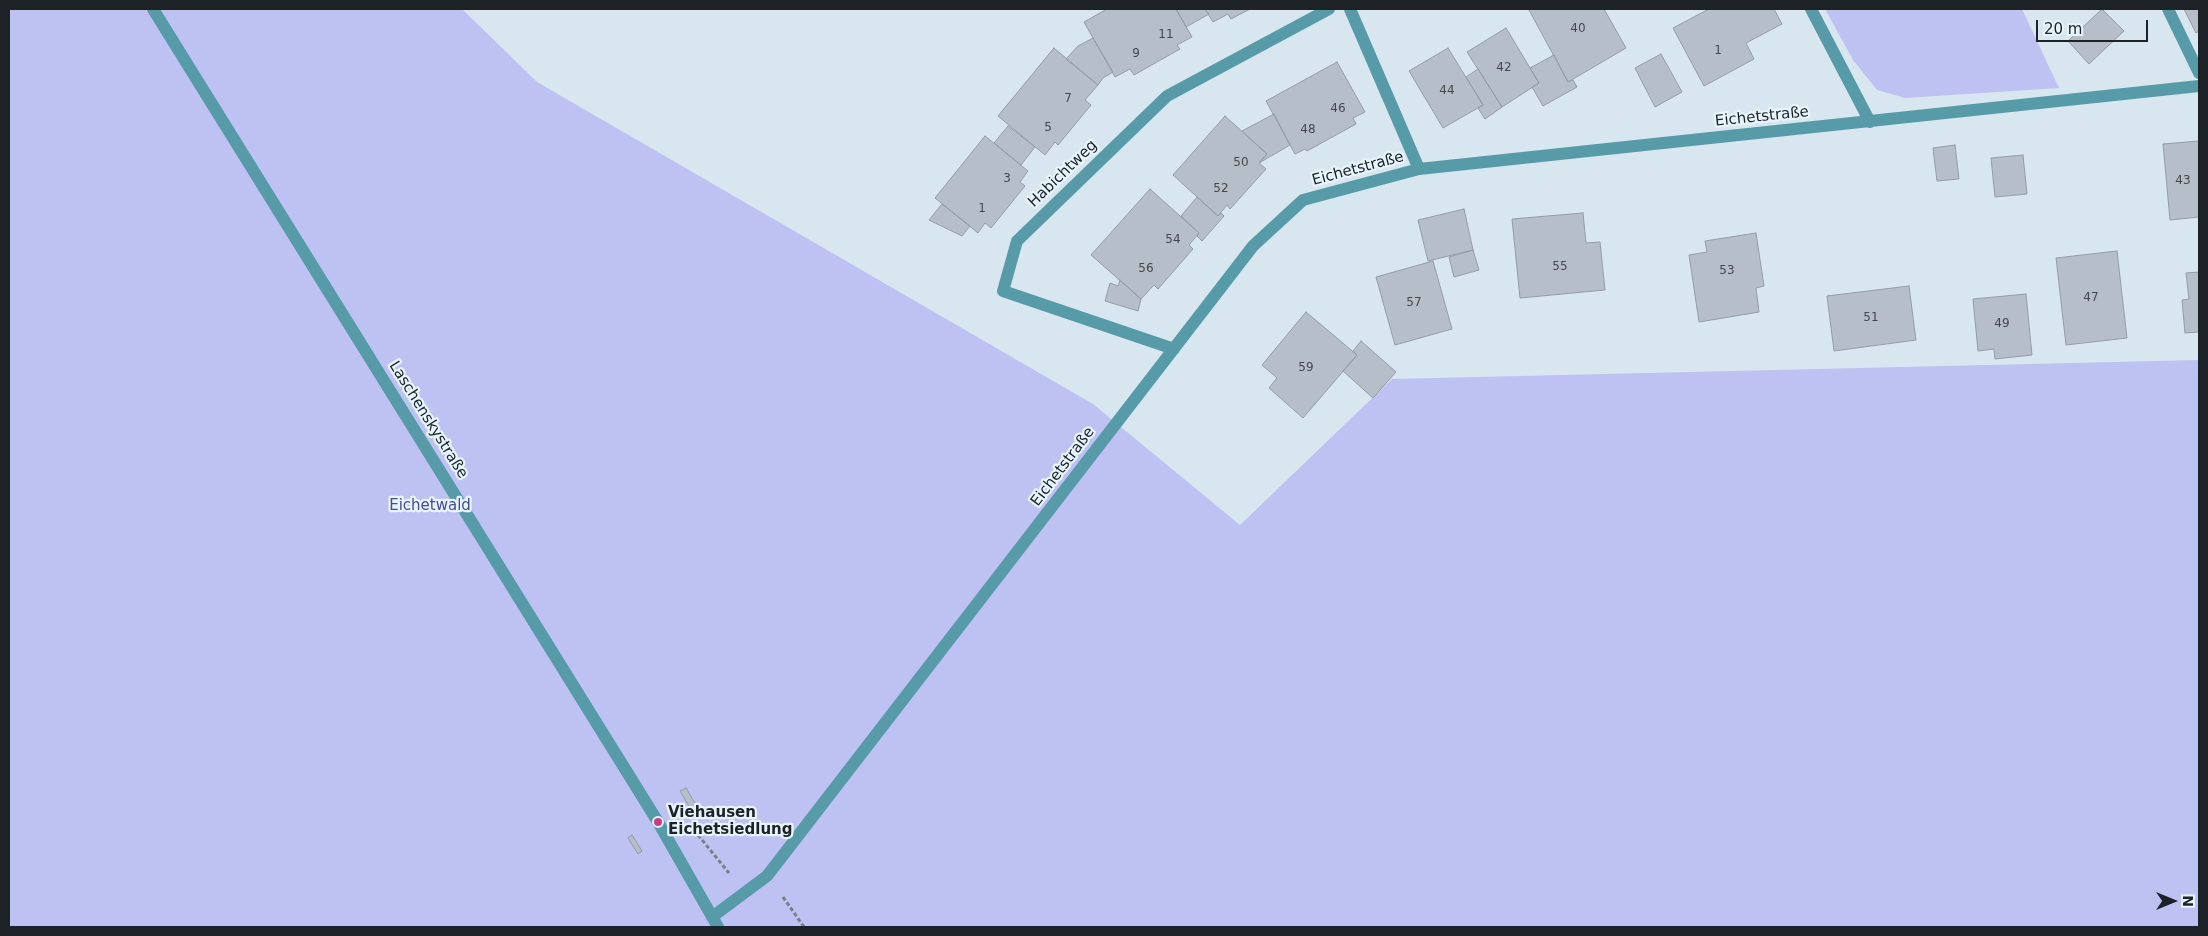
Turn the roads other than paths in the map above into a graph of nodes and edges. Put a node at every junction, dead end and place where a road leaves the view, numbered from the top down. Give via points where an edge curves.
1 (153, 9) edge
2 (1328, 9) edge
3 (1350, 9) edge
4 (1811, 9) edge
5 (2168, 9) edge
6 (2199, 73) edge
7 (2199, 86) edge
8 (1870, 122) junction
9 (1420, 169) junction
10 (1174, 349) junction
11 (715, 922) edge

1 - 11 street, Laschenskystraße via 658,822
2 - 10 street, Habichtweg via 1168,96 1017,241 1003,291
3 - 9 street
4 - 8 street
5 - 6 street
7 - 8 street, Eichetstraße
8 - 9 street, Eichetstraße
9 - 10 street, Eichetstraße via 1304,200 1253,246
10 - 11 street, Eichetstraße via 767,876 745,892

